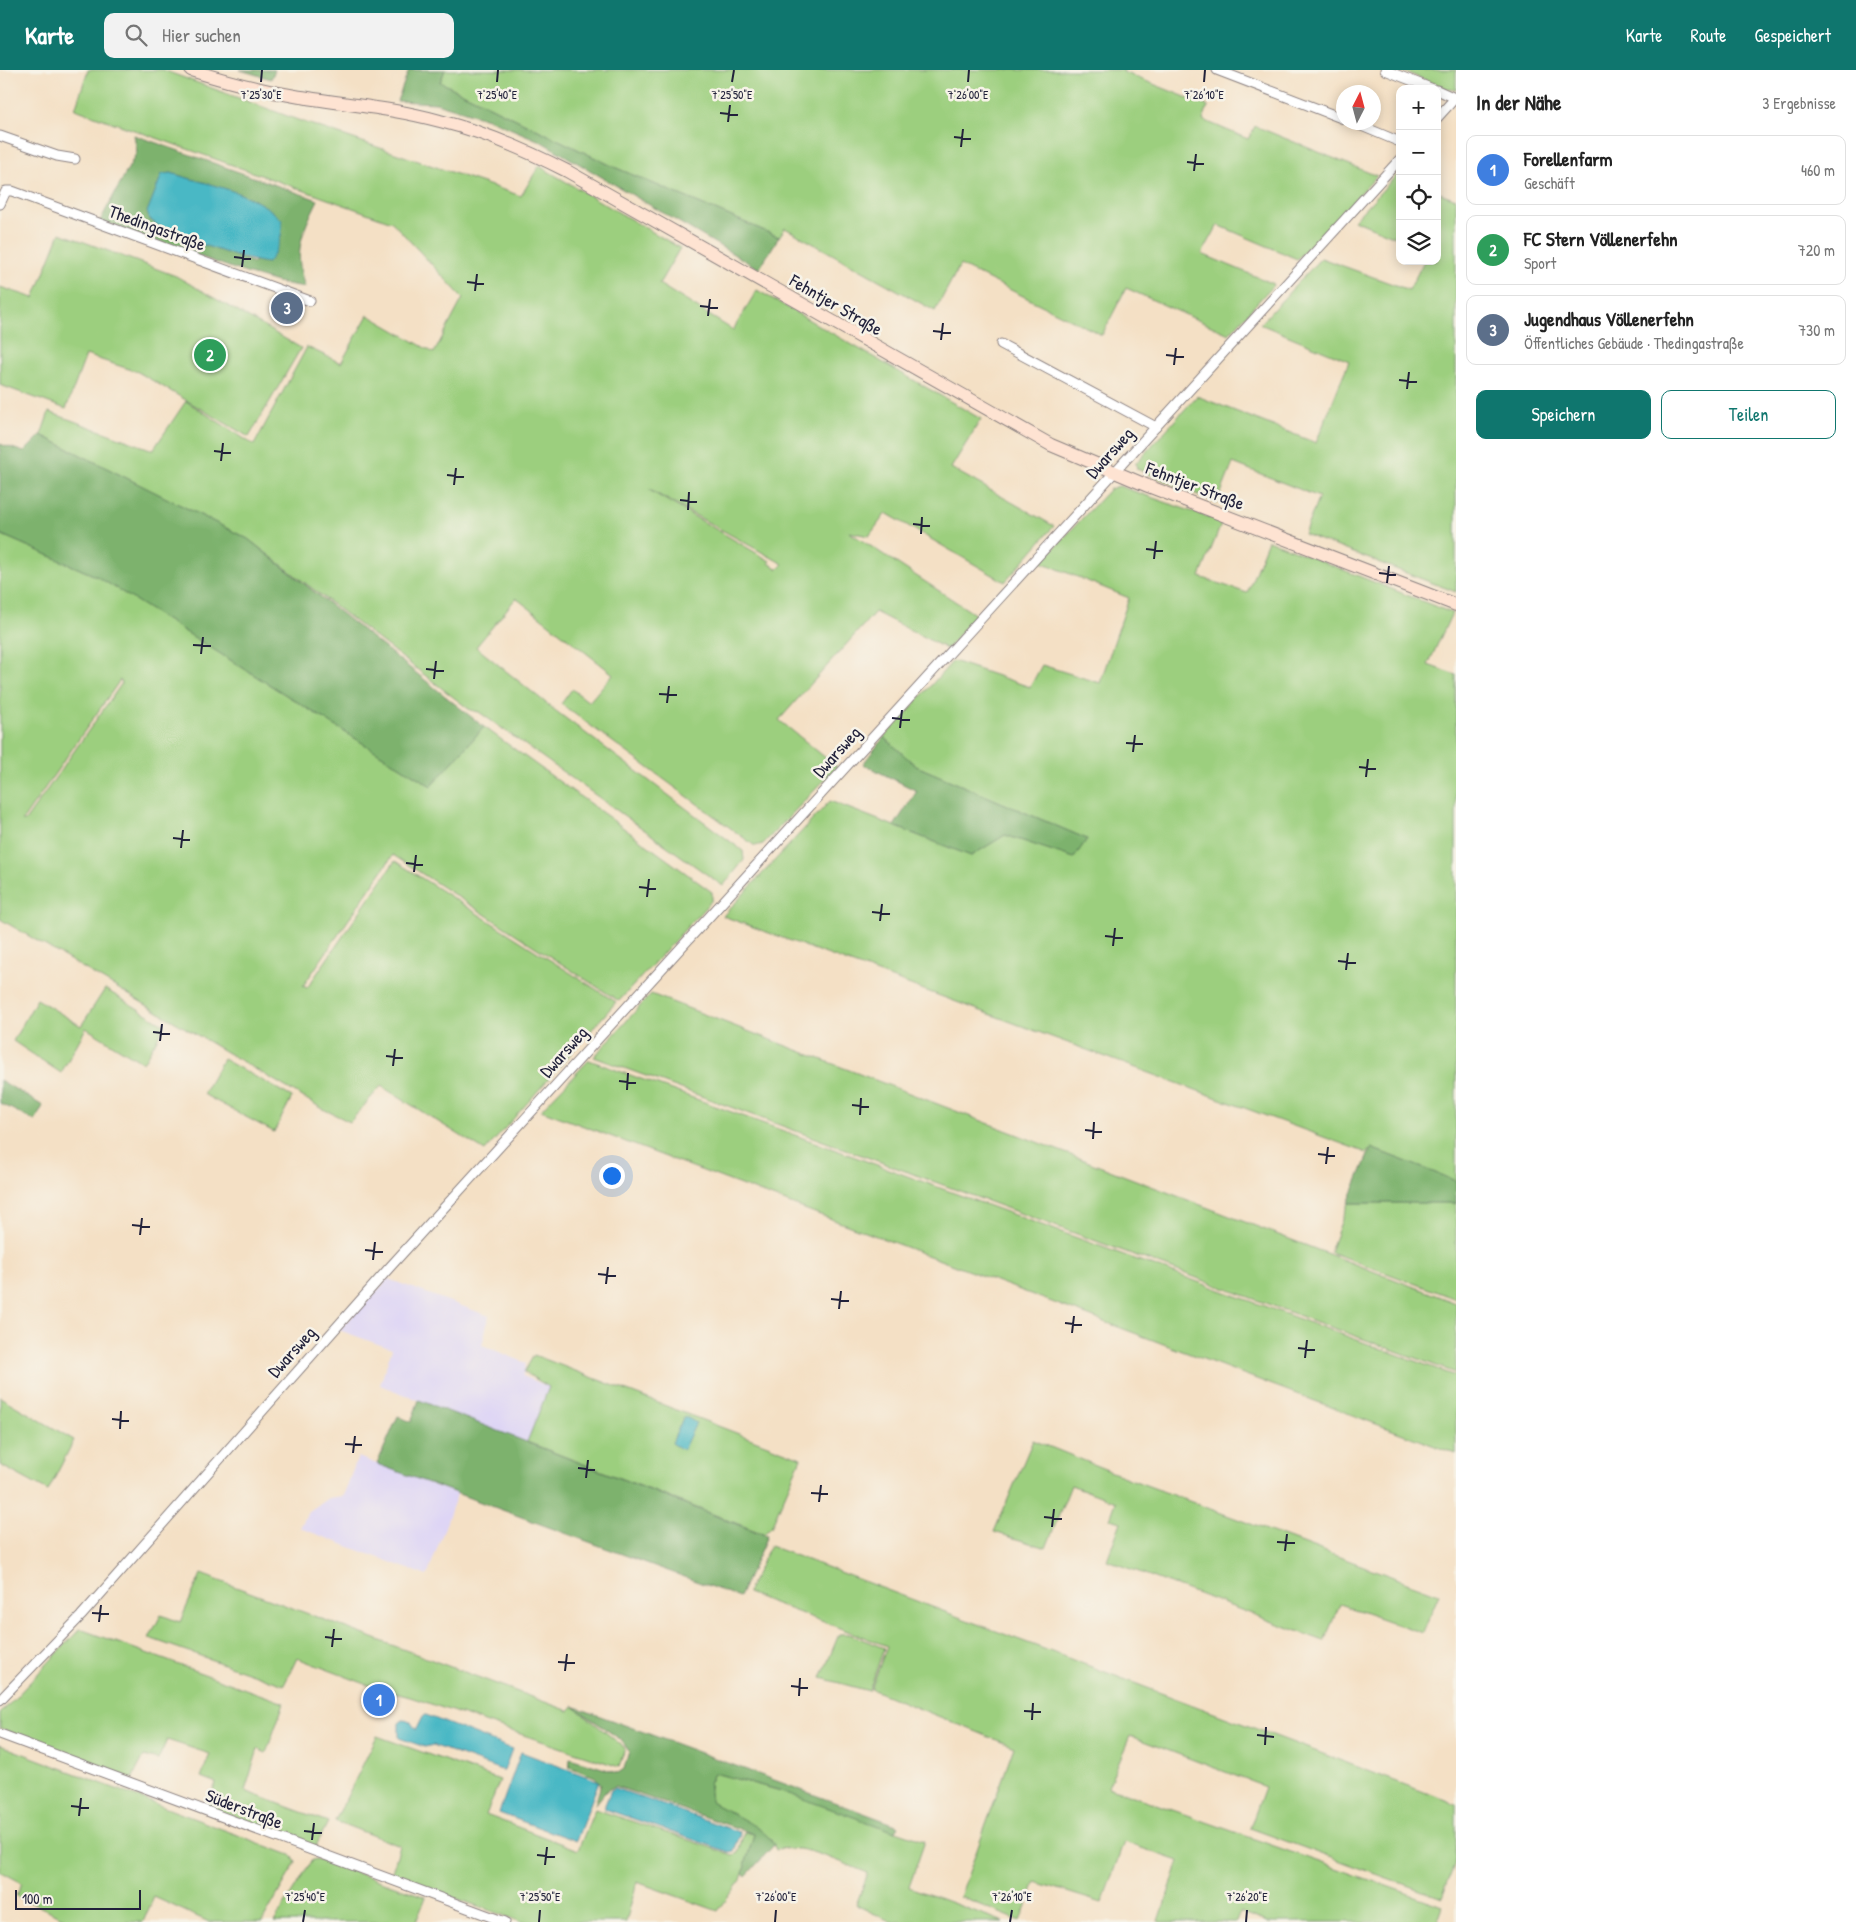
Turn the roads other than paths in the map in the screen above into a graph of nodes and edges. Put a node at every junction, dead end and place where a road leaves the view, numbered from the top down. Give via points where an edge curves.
1 (192, 70) edge
2 (1218, 70) edge
3 (1385, 70) edge
4 (1423, 85) edge
5 (1441, 91) edge
6 (1456, 97) edge
7 (1441, 114) edge
8 (1336, 116) edge
9 (1371, 130) edge
10 (0, 136) edge
11 (1396, 140) edge
12 (75, 159) dead end
13 (1396, 163) edge
14 (0, 204) edge
15 (310, 301) dead end
16 (1001, 344) dead end
17 (1156, 428) junction
18 (1114, 473) junction
19 (1456, 605) edge
20 (0, 1700) edge
21 (0, 1734) edge
22 (505, 1922) edge

1 - 18 street, Fehntjer Straße via 236,84 440,120 521,148 599,189 1011,425
2 - 8 street
3 - 4 street
5 - 6 street
6 - 7 street
9 - 11 street
10 - 12 street
13 - 17 street, Dwarsweg
14 - 15 street, Thedingastraße via 6,191 12,191
16 - 17 street, Dwarsweg
17 - 18 street, Dwarsweg
18 - 19 street, Fehntjer Straße
18 - 20 street, Dwarsweg via 389,1268 81,1616
21 - 22 street, Süderstraße

